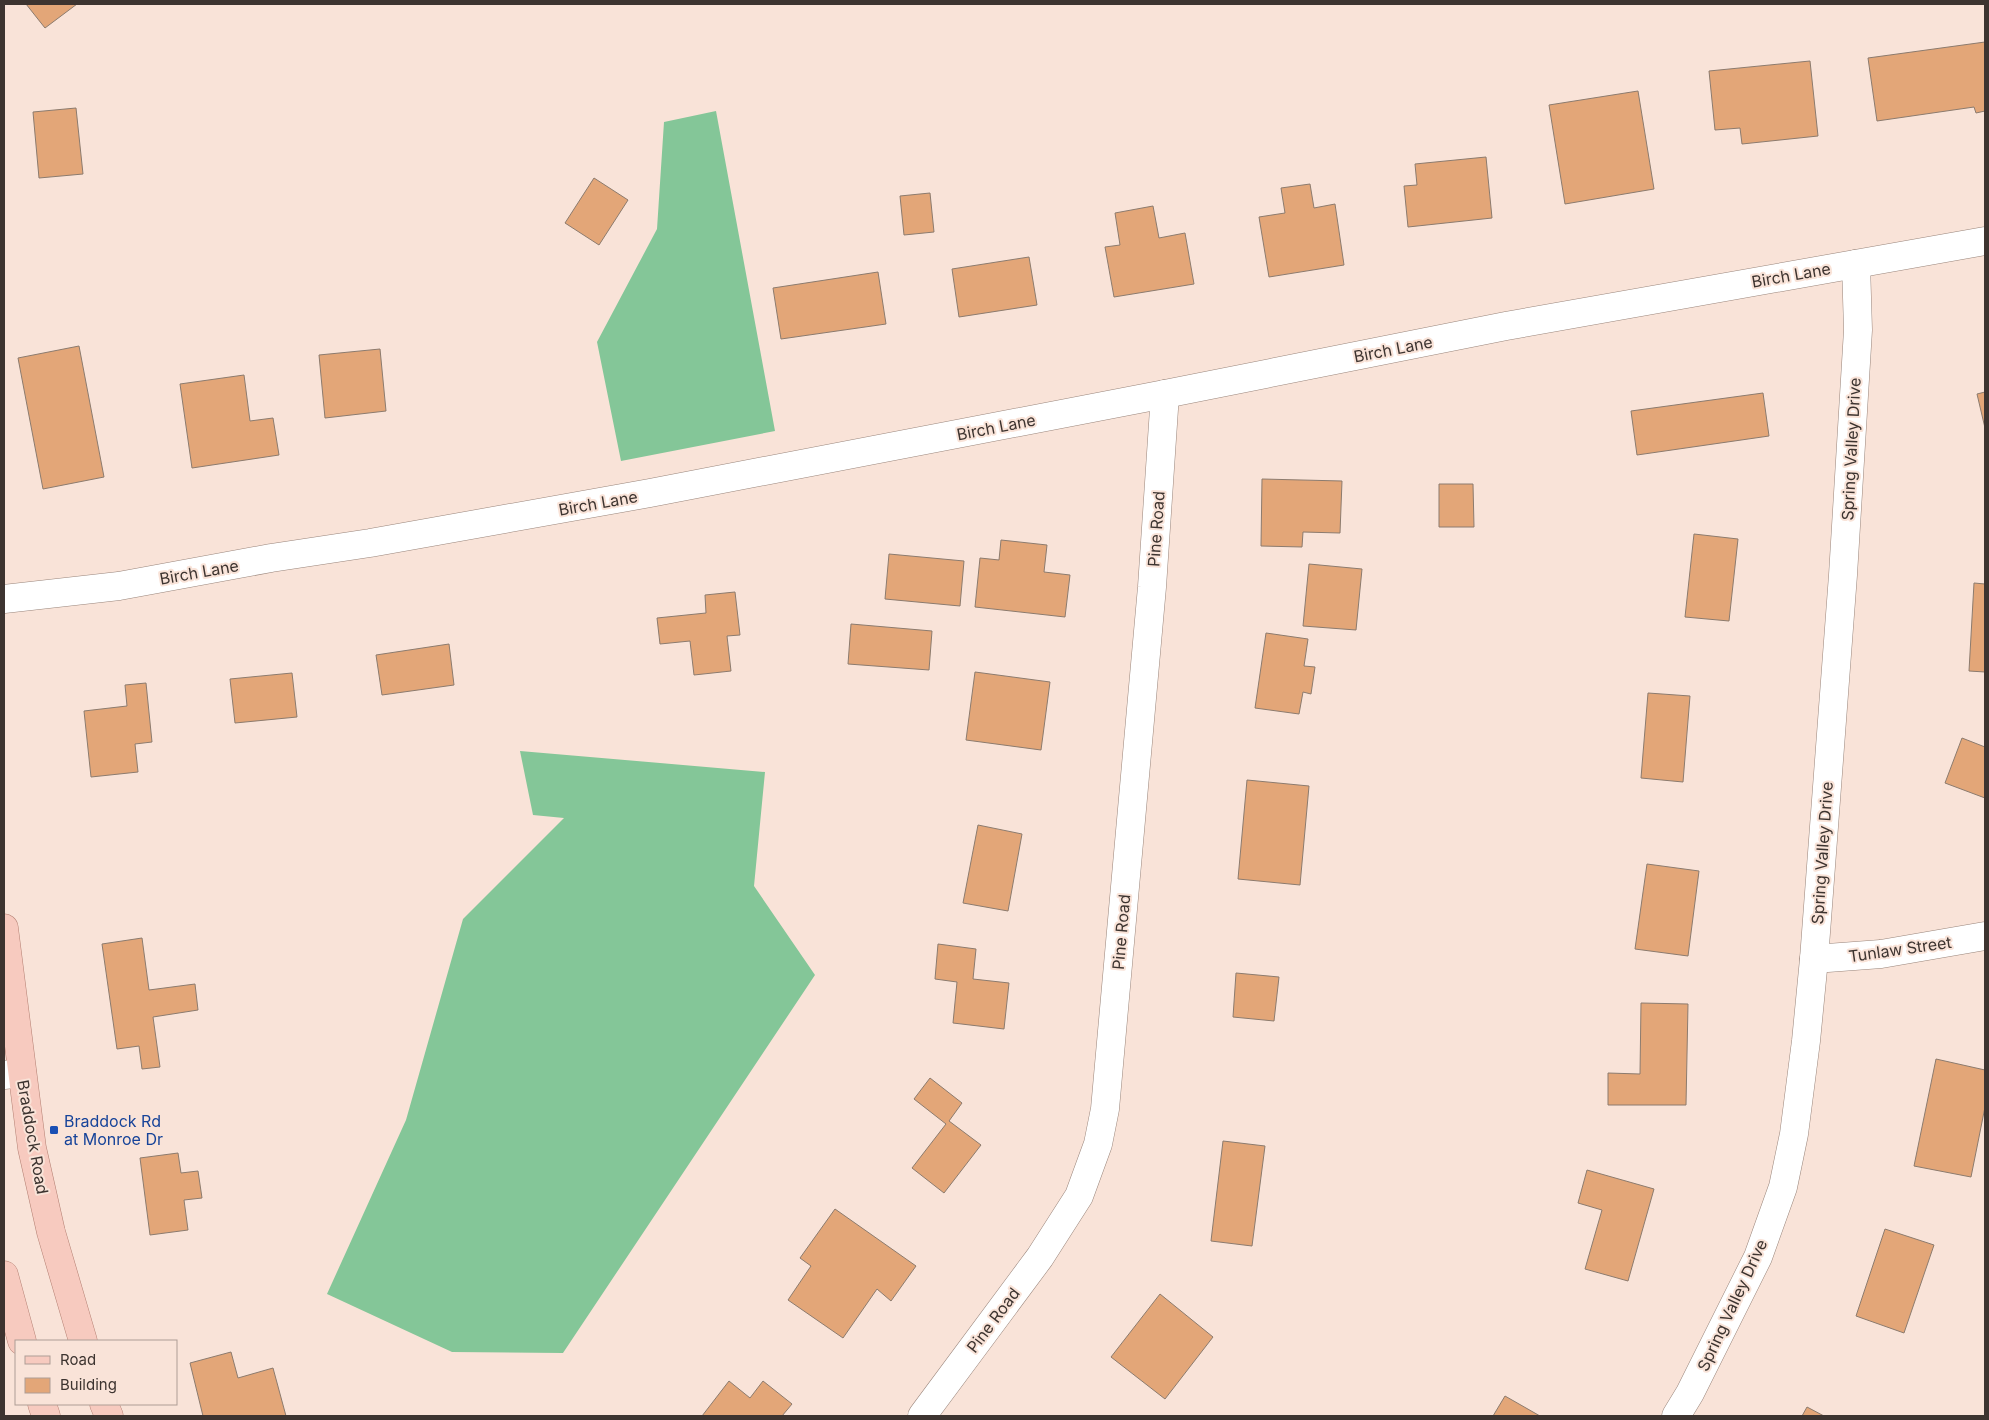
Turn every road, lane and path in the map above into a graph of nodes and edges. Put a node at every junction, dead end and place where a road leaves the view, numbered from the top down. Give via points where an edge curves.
1 (1985, 241) edge
2 (1856, 264) junction
3 (1165, 394) junction
4 (4, 600) edge
5 (4, 928) edge
6 (1985, 936) edge
7 (1814, 959) junction
8 (13, 1074) edge
9 (4, 1275) edge
10 (22, 1340) edge
11 (84, 1340) edge
12 (922, 1416) edge
13 (1676, 1416) edge

1 - 2 street, Birch Lane
2 - 3 street, Birch Lane via 1506,326
2 - 7 street, Spring Valley Drive via 1858,340
3 - 4 street, Birch Lane via 650,494 118,586
3 - 12 street, Pine Road via 1151,597 1105,1109 1098,1144 1079,1196 1040,1257
5 - 8 main road, Braddock Road
6 - 7 street, Tunlaw Street via 1881,954
7 - 13 street, Spring Valley Drive via 1794,1134 1783,1187 1758,1257
8 - 11 main road, Braddock Road via 51,1232
9 - 10 main road

